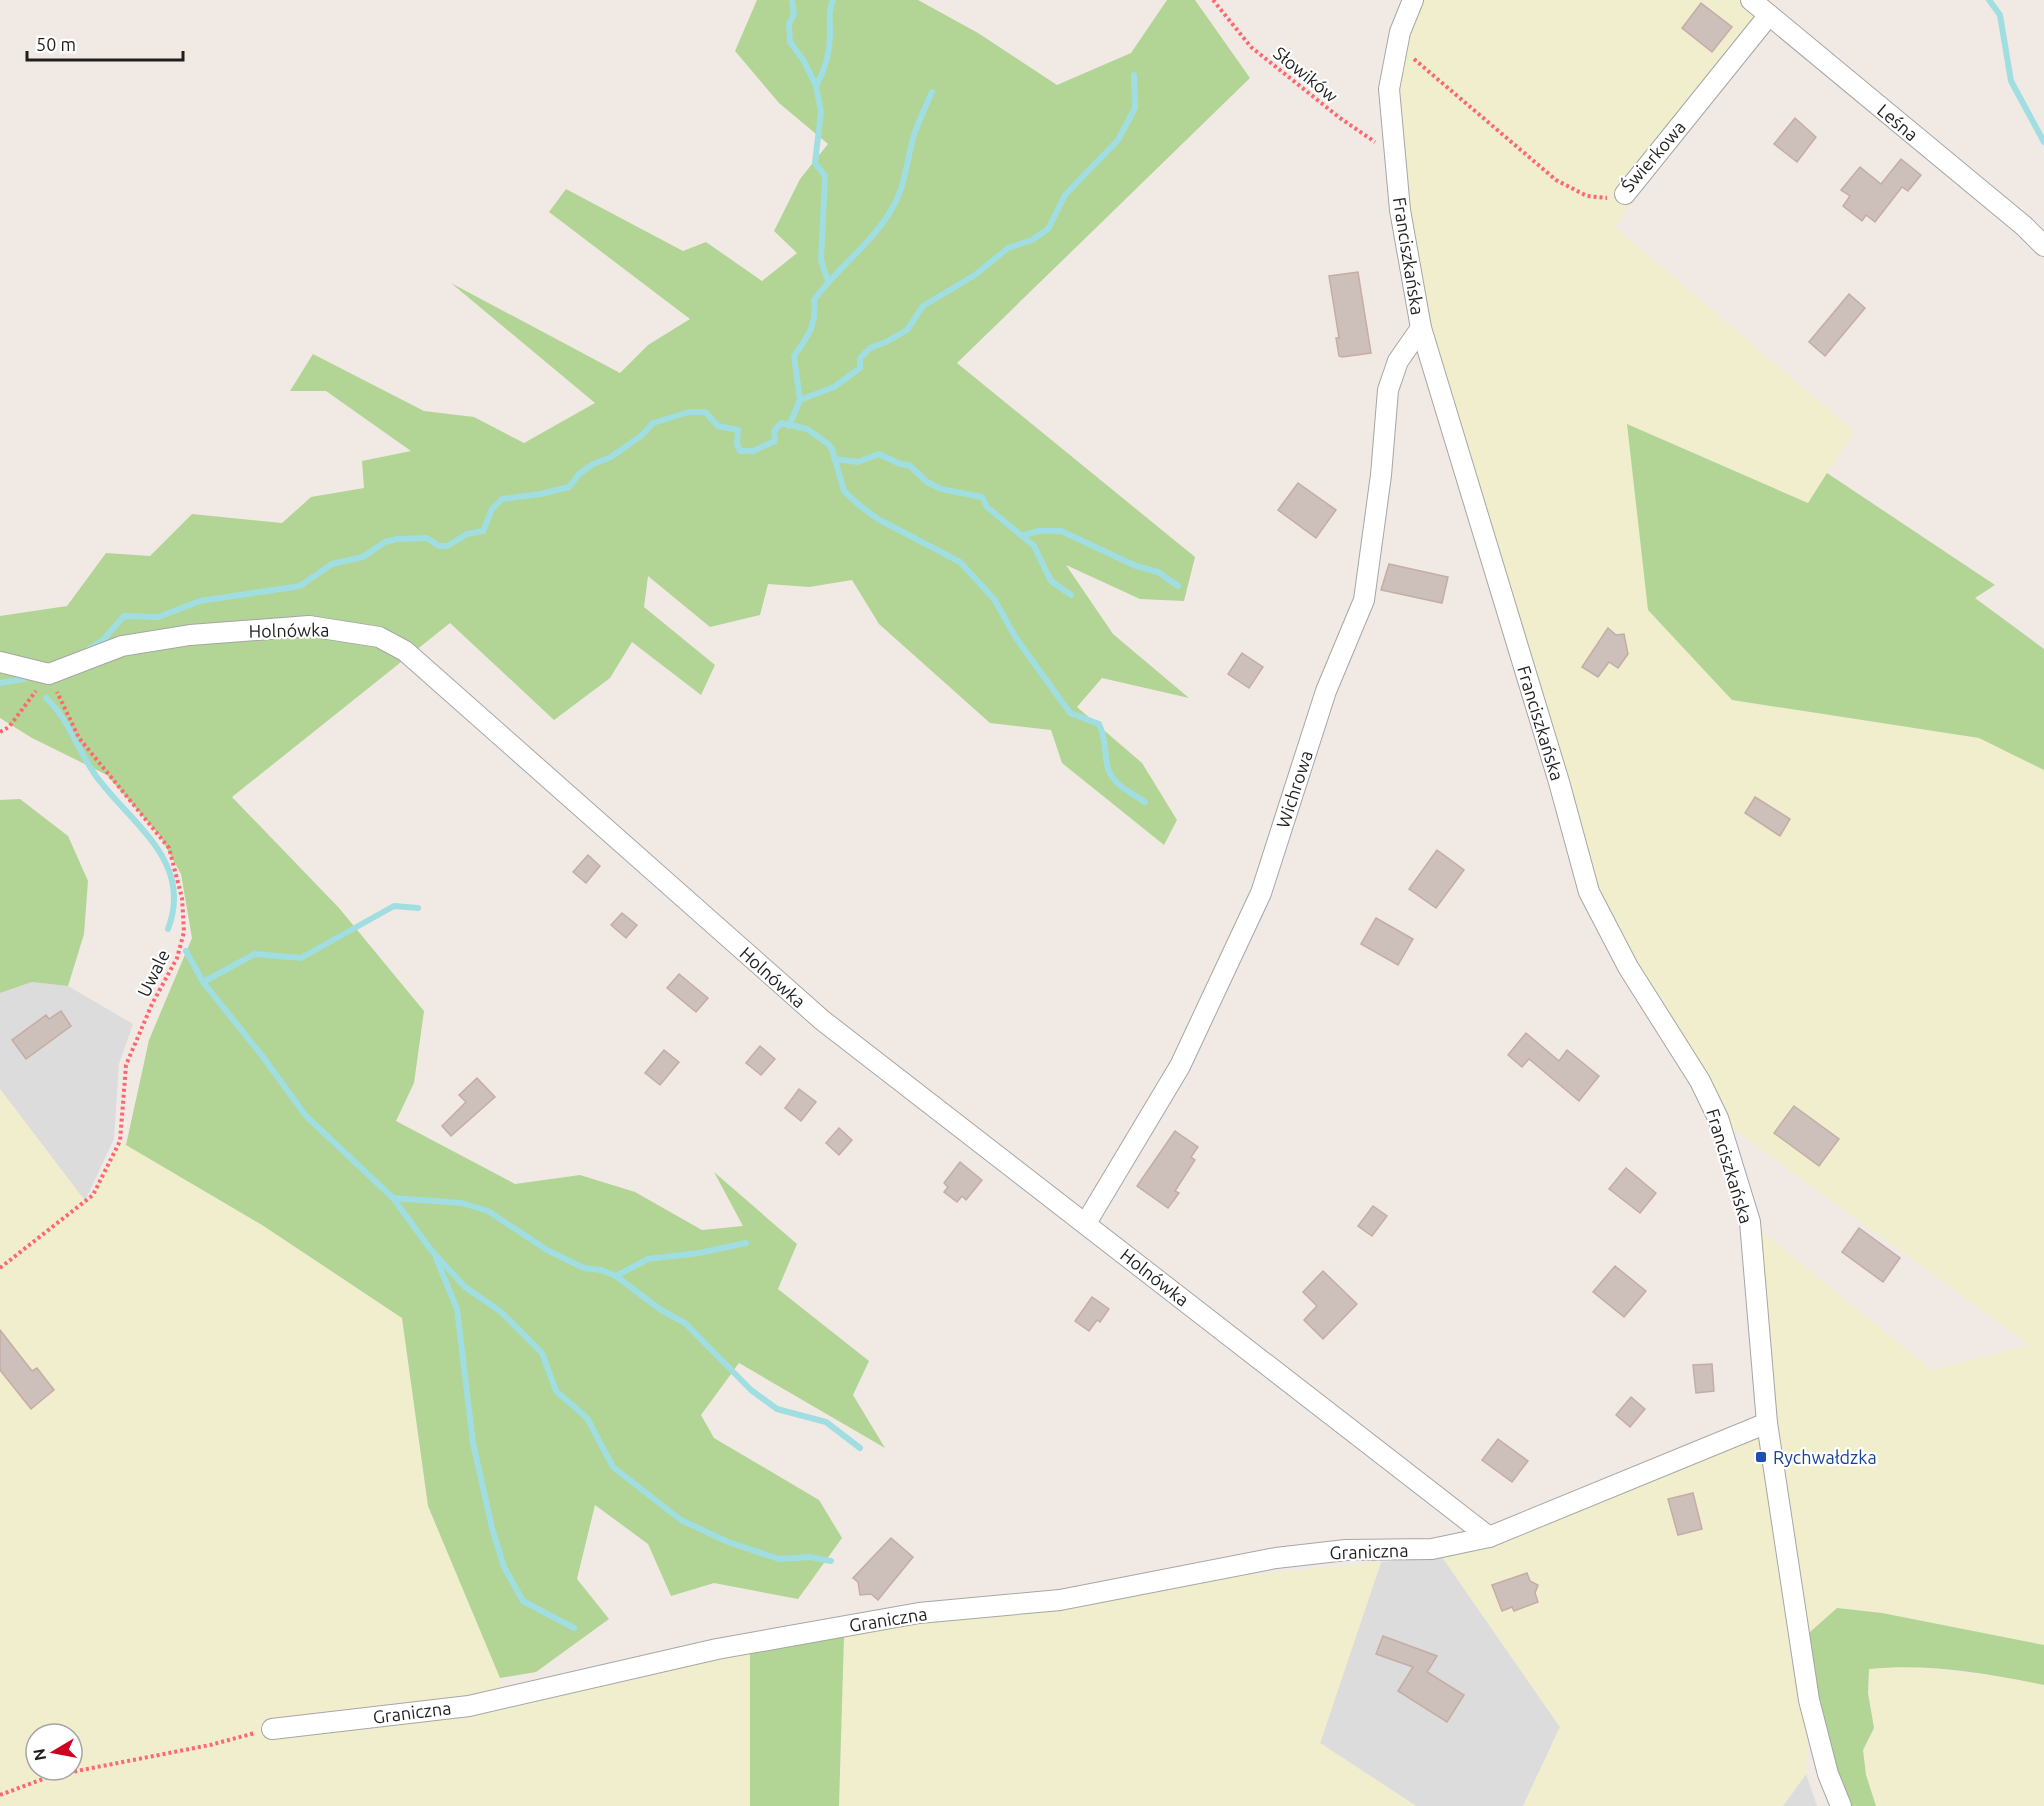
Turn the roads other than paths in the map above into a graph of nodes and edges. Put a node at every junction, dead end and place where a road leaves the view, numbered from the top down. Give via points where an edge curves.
1 (1413, 0) edge
2 (1750, 0) edge
3 (1768, 15) junction
4 (1625, 194) road end
5 (2044, 246) edge
6 (1421, 328) junction
7 (0, 662) edge
8 (1086, 1223) junction
9 (1767, 1423) junction
10 (1489, 1537) junction
11 (272, 1729) road end
12 (1841, 1806) edge

1 - 6 street, Franciszkańska via 1389,89 1400,210
2 - 3 street, Leśna
3 - 4 street, Świerkowa
3 - 5 street, Leśna
6 - 8 street, Wichrowa via 1398,361 1388,390 1382,475 1364,600 1326,691 1261,893 1180,1066
6 - 9 street, Franciszkańska via 1589,892 1628,967 1700,1081 1718,1118 1749,1222
7 - 8 street, Holnówka via 49,674 122,646 190,635 309,626 379,636 405,651 822,1020
8 - 10 street, Holnówka
9 - 10 street, Graniczna
9 - 12 street via 1809,1700 1828,1774
10 - 11 street, Graniczna via 1432,1549 1346,1550 1276,1558 1060,1600 919,1613 717,1649 469,1706

